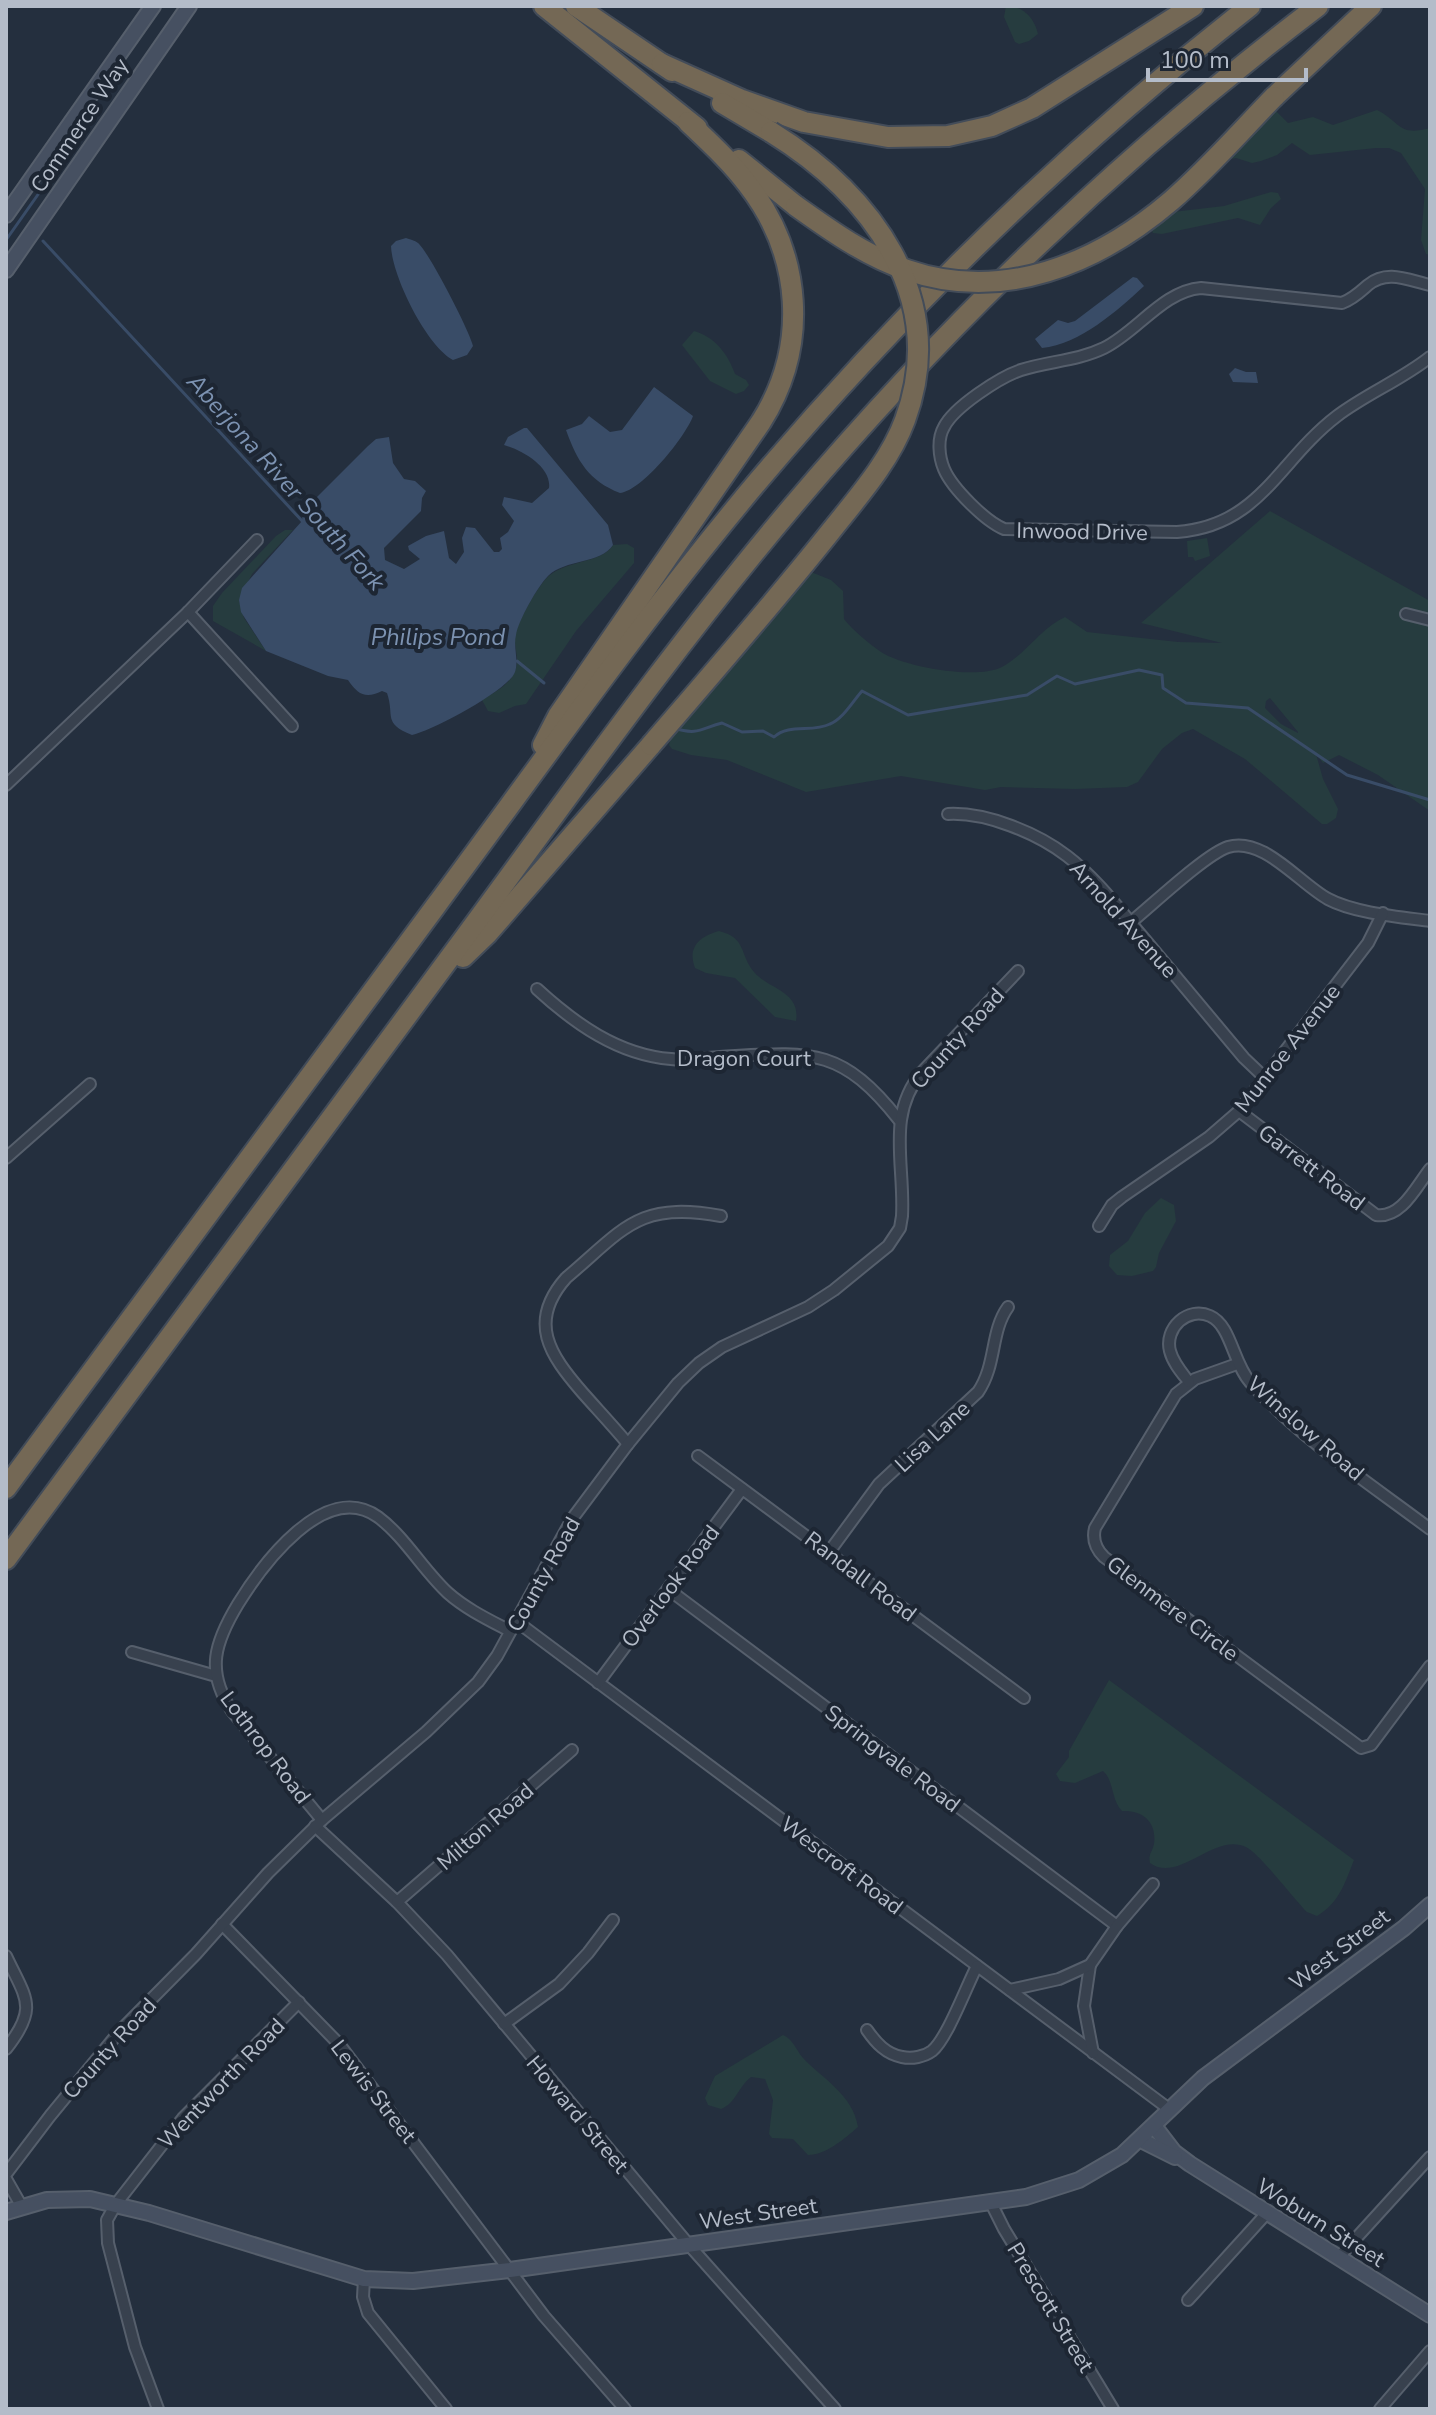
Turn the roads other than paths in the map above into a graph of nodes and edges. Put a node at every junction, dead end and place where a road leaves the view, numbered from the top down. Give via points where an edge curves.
1 (153, 6) edge
2 (189, 6) edge
3 (544, 6) edge
4 (576, 6) edge
5 (1193, 6) edge
6 (1250, 6) edge
7 (1318, 6) edge
8 (1371, 6) edge
9 (121, 51) junction
10 (662, 64) junction
11 (144, 68) junction
12 (688, 122) junction
13 (6, 215) edge
14 (6, 270) edge
15 (1430, 285) edge
16 (1430, 357) edge
17 (257, 540) dead end
18 (188, 612) junction
19 (1406, 614) dead end
20 (1430, 620) edge
21 (292, 726) dead end
22 (6, 785) edge
23 (518, 795) junction
24 (948, 814) dead end
25 (1383, 913) junction
26 (1430, 921) edge
27 (1130, 923) junction
28 (1018, 971) dead end
29 (537, 989) dead end
30 (419, 999) junction
31 (1265, 1078) junction
32 (90, 1084) dead end
33 (1239, 1111) junction
34 (899, 1120) junction
35 (6, 1158) edge
36 (1430, 1169) edge
37 (721, 1216) dead end
38 (1099, 1226) dead end
39 (1008, 1307) dead end
40 (1237, 1364) junction
41 (1189, 1382) junction
42 (628, 1444) junction
43 (698, 1456) dead end
44 (6, 1488) edge
45 (742, 1489) junction
46 (1430, 1529) edge
47 (829, 1552) junction
48 (6, 1559) edge
49 (668, 1589) junction
50 (513, 1626) junction
51 (132, 1652) dead end
52 (1430, 1666) edge
53 (216, 1676) junction
54 (598, 1683) junction
55 (1024, 1698) dead end
56 (572, 1750) dead end
57 (319, 1823) junction
58 (1153, 1884) dead end
59 (397, 1902) junction
60 (1430, 1905) edge
61 (613, 1920) dead end
62 (222, 1924) junction
63 (1117, 1926) junction
64 (6, 1956) edge
65 (1090, 1965) junction
66 (977, 1966) junction
67 (1010, 1990) junction
68 (299, 2002) junction
69 (504, 2024) junction
70 (867, 2030) dead end
71 (6, 2049) edge
72 (1093, 2053) junction
73 (1169, 2109) junction
74 (1154, 2126) junction
75 (1141, 2140) junction
76 (1430, 2157) edge
77 (1190, 2164) junction
78 (6, 2177) edge
79 (991, 2203) junction
80 (116, 2204) junction
81 (22, 2207) junction
82 (6, 2212) edge
83 (1266, 2214) junction
84 (689, 2245) junction
85 (1338, 2258) junction
86 (510, 2270) junction
87 (364, 2279) junction
88 (1188, 2300) dead end
89 (1430, 2315) edge
90 (1430, 2351) edge
91 (158, 2409) edge
92 (446, 2409) edge
93 (625, 2409) edge
94 (835, 2409) edge
95 (1113, 2409) edge
96 (1380, 2409) edge

1 - 9 main road, Commerce Way
2 - 11 main road, Commerce Way
3 - 12 highway
4 - 10 highway
5 - 10 highway via 1032,108 992,126 948,136 888,137 804,122
6 - 23 highway via 1051,175 860,366 693,562
7 - 30 highway via 1089,198 882,405 694,628
8 - 12 highway, bridge via 1140,226 1066,267 1026,278 966,281 905,269 850,243
9 - 11 main road
9 - 13 main road, Commerce Way
10 - 30 highway, bridge via 806,155 866,213 892,251 915,312 914,393 895,442 868,483 779,595 488,933
11 - 14 main road, Commerce Way
12 - 23 highway via 748,184 780,238 794,305 787,364 761,422 558,716
15 - 16 street, Inwood Drive via 1381,276 1342,303 1188,290 1092,354 1033,366 992,383 944,426 942,461 958,488 1004,529 1205,529 1250,504 1337,416
17 - 18 street
18 - 21 street
18 - 22 street
19 - 20 street
23 - 44 highway
24 - 27 street, Arnold Avenue via 983,816 1053,847 1083,869
25 - 26 street
25 - 27 street via 1329,900 1262,851 1238,845 1215,854
25 - 31 street, Munroe Avenue via 1368,943
27 - 31 street, Arnold Avenue
28 - 34 street, County Road via 915,1081
29 - 34 street, Dragon Court via 591,1032 659,1057 826,1058 862,1079
30 - 48 highway
31 - 33 street, Munroe Avenue
32 - 35 street
33 - 36 street, Garrett Road via 1373,1213 1387,1216 1400,1208
33 - 38 street, Munroe Avenue via 1112,1205
34 - 42 street, County Road via 902,1216 896,1238 822,1299 709,1355 678,1383
37 - 42 street via 673,1211 638,1219 566,1278 548,1307 545,1328 554,1358
39 - 47 street, Lisa Lane via 978,1392 879,1484
40 - 41 street
40 - 41 street, Winslow Road via 1218,1321 1205,1314 1187,1316 1172,1330 1168,1343
40 - 46 street, Winslow Road via 1296,1424
41 - 52 street, Glenmere Circle via 1170,1403 1095,1528 1099,1552 1361,1748 1371,1745
42 - 50 street, County Road via 572,1519
43 - 45 street, Randall Road
45 - 47 street, Randall Road
45 - 49 street, Overlook Road
47 - 55 street, Randall Road
49 - 54 street, Overlook Road
49 - 63 street, Springvale Road
50 - 53 street, Lothrop Road via 451,1595 375,1515 341,1508 306,1525 257,1576 219,1642
50 - 54 street, Wescroft Road
50 - 57 street, County Road via 478,1682
51 - 53 street
53 - 57 street, Lothrop Road via 232,1711
54 - 66 street, Wescroft Road
56 - 59 street, Milton Road
57 - 59 street, Howard Street
57 - 62 street, County Road
58 - 63 street
59 - 69 street, Howard Street
60 - 73 main road, West Street
61 - 69 street via 559,1984
62 - 68 street, Lewis Street
62 - 78 street, County Road via 119,2032
63 - 65 street
64 - 71 street via 27,2010 22,2029
65 - 67 street via 1059,1979
65 - 72 street via 1084,2006
66 - 67 street, Wescroft Road
66 - 70 street via 932,2051 909,2058 891,2054
67 - 72 street, Wescroft Road
68 - 80 street, Wentworth Road via 183,2118
68 - 86 street, Lewis Street via 344,2051
69 - 84 street, Howard Street
72 - 73 street, Wescroft Road
73 - 74 main road, West Street
74 - 75 main road, West Street
74 - 77 main road, Woburn Street
75 - 77 main road, Woburn Street
75 - 79 main road, West Street via 1079,2180
76 - 85 street
77 - 83 main road, Woburn Street
78 - 81 street, County Road
79 - 84 main road, West Street
79 - 95 street, Prescott Street
80 - 81 main road, West Street via 65,2198
80 - 87 main road, West Street
80 - 91 street via 107,2220 108,2243 135,2347
81 - 82 main road, West Street
83 - 85 main road, Woburn Street
83 - 88 street
84 - 86 main road, West Street
84 - 94 street, Howard Street
85 - 89 main road, Woburn Street
86 - 87 main road, West Street via 413,2281
86 - 93 street, Lewis Street
87 - 92 street via 363,2297 371,2317
90 - 96 street

